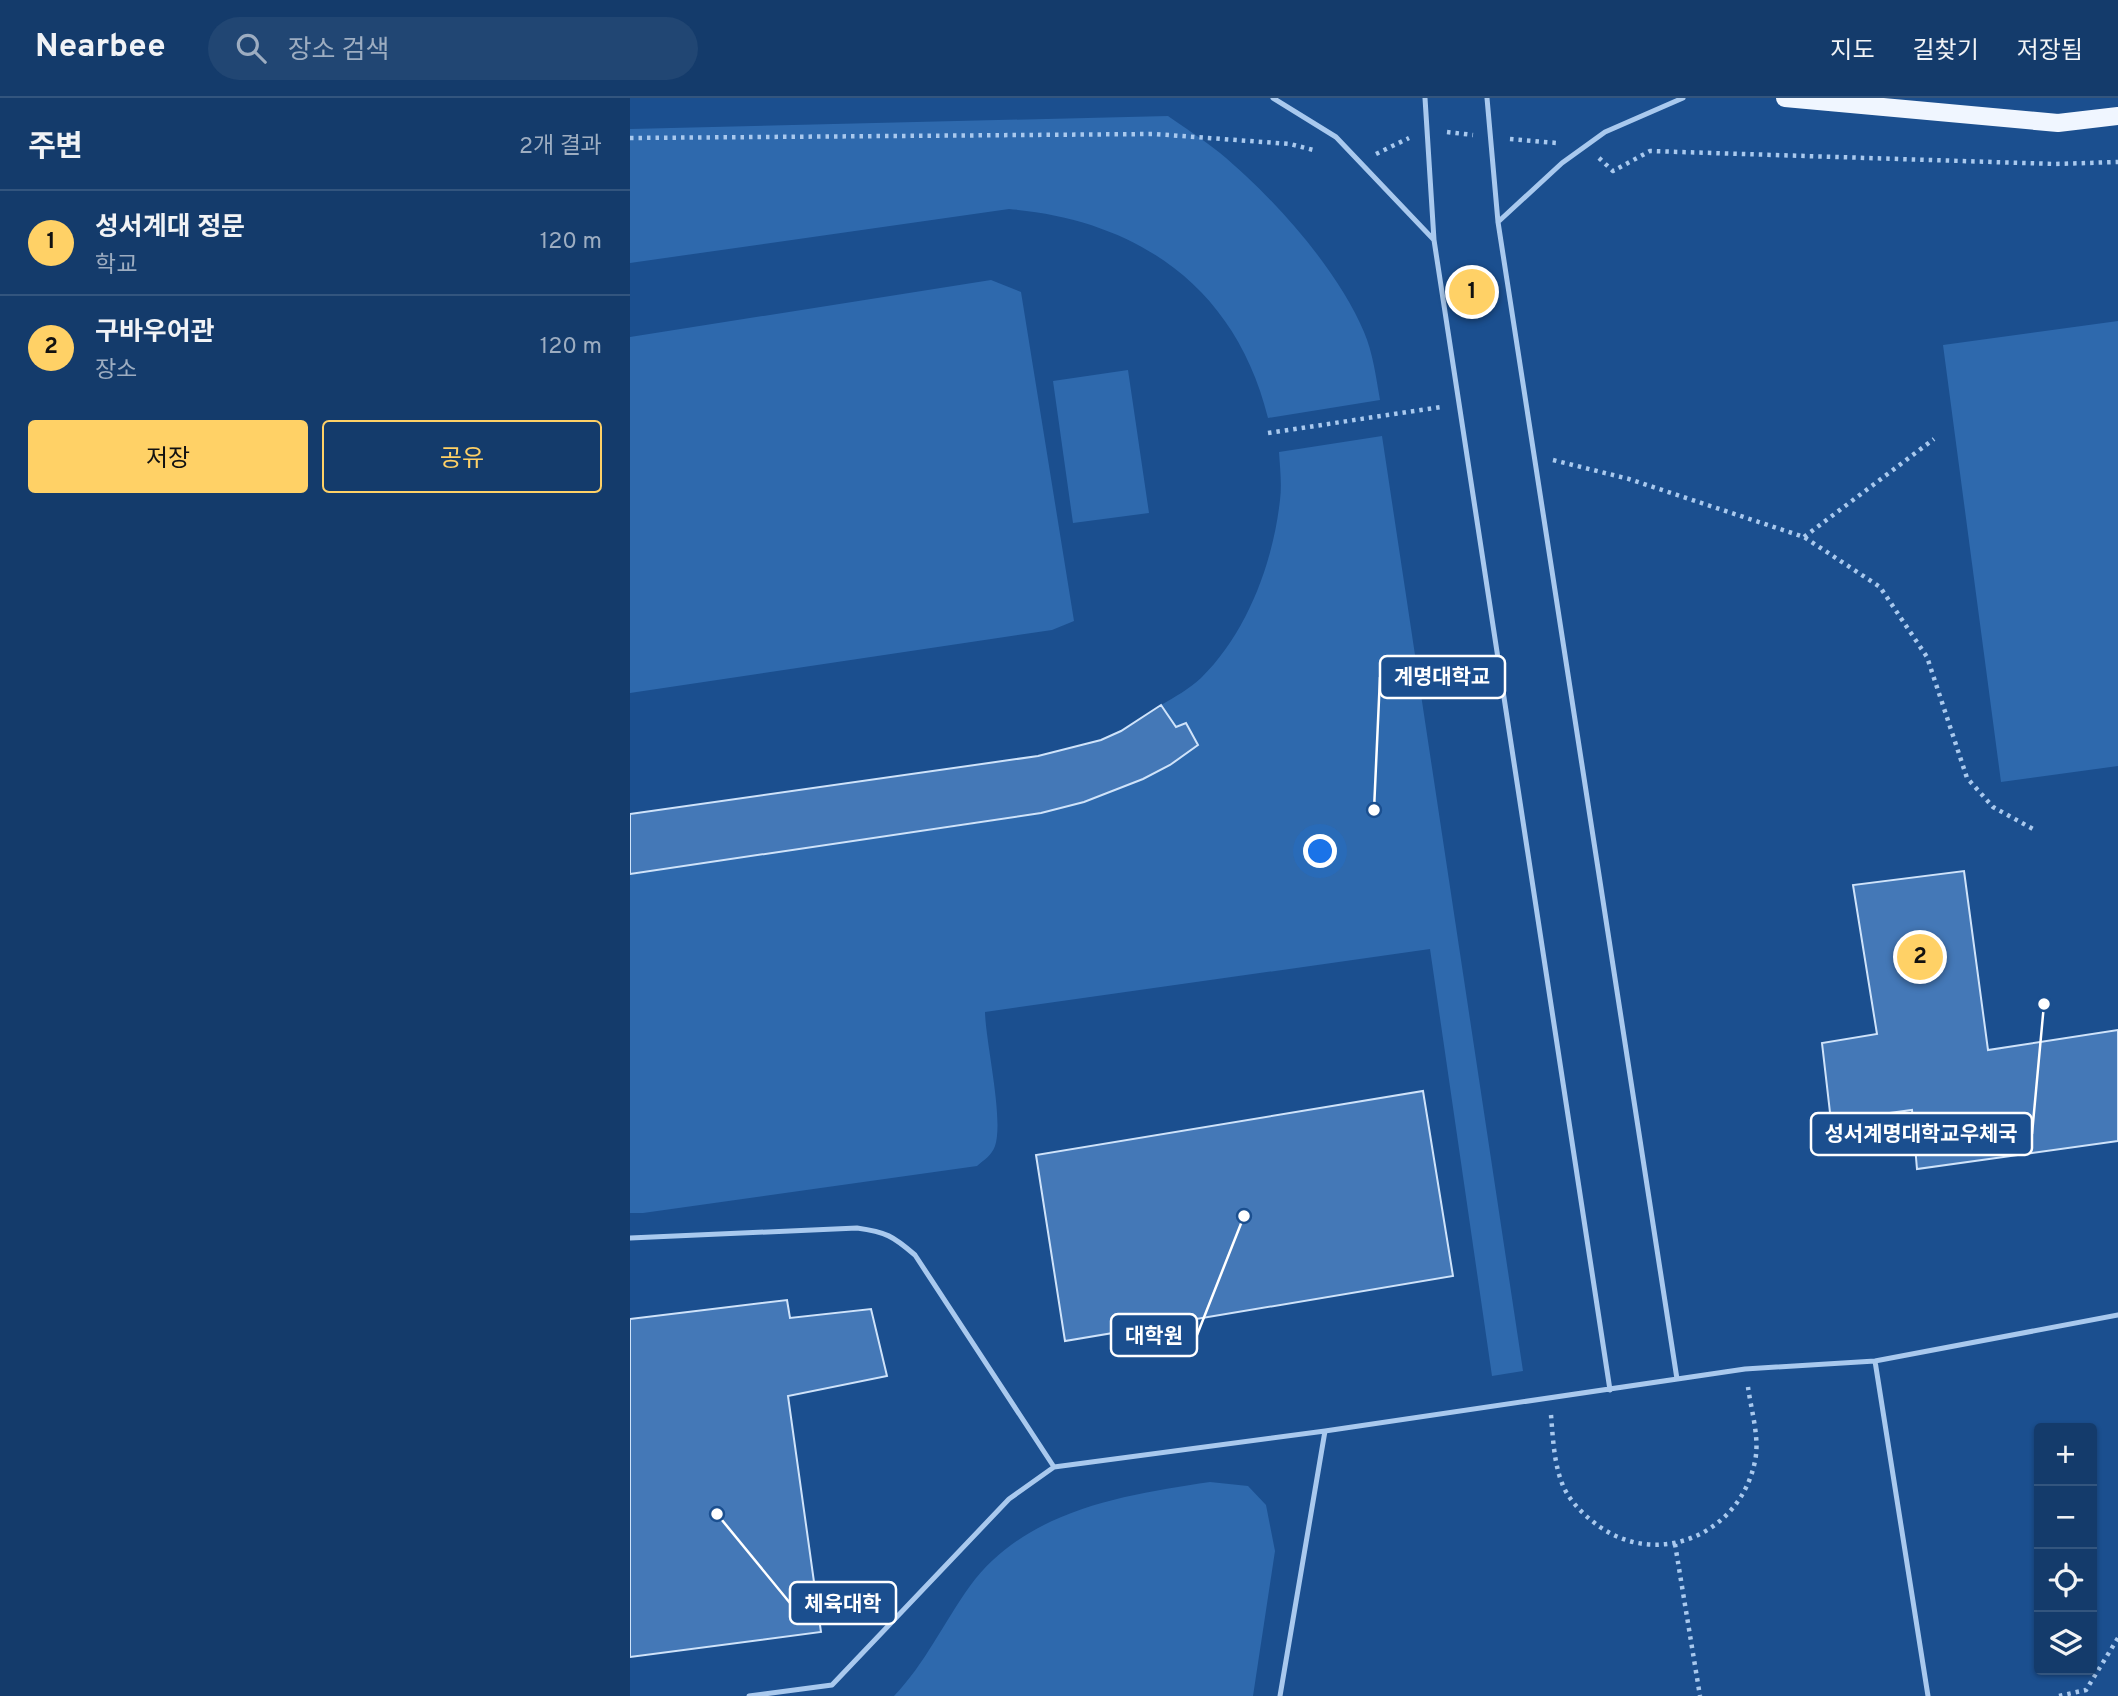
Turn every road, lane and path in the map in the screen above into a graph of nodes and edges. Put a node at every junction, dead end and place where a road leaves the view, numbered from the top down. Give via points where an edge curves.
1 (1273, 98) edge
2 (1425, 98) edge
3 (1487, 98) edge
4 (1683, 98) edge
5 (1785, 98) edge
6 (2118, 116) edge
7 (1427, 130) junction
8 (1490, 137) junction
9 (630, 138) edge
10 (1586, 146) junction
11 (1359, 161) junction
12 (2118, 162) edge
13 (1498, 222) junction
14 (1434, 240) junction
15 (1459, 405) junction
16 (1268, 433) dead end
17 (1934, 439) dead end
18 (1535, 455) junction
19 (1804, 537) junction
20 (2033, 829) dead end
21 (630, 1238) edge
22 (2118, 1315) edge
23 (1875, 1361) junction
24 (1745, 1369) junction
25 (1677, 1379) junction
26 (1610, 1390) junction
27 (1549, 1397) junction
28 (1325, 1431) junction
29 (1054, 1467) junction
30 (1675, 1544) junction
31 (2118, 1638) edge
32 (749, 1696) edge
33 (1280, 1696) edge
34 (1700, 1696) edge
35 (1928, 1696) edge
36 (2059, 1696) edge

1 - 11 lane via 1336,137
2 - 7 lane
3 - 8 lane
4 - 10 lane via 1605,132
5 - 6 main road via 2059,123
7 - 8 path
7 - 11 path
7 - 14 lane
8 - 10 path
8 - 13 lane
9 - 11 path via 1155,134 1290,144
10 - 12 path via 1613,171 1650,151
10 - 13 lane
11 - 14 lane
13 - 18 lane
14 - 15 lane
15 - 16 path
15 - 26 lane
17 - 19 path
18 - 19 path via 1629,479
18 - 25 lane
19 - 20 path via 1880,587 1927,657 1967,778 1993,807
21 - 29 lane via 857,1228 883,1231 915,1255
22 - 23 lane
23 - 24 lane
23 - 35 lane
24 - 25 lane
24 - 30 path via 1756,1459 1747,1488 1729,1514 1704,1533
25 - 26 lane
26 - 27 lane
27 - 28 lane
27 - 30 path via 1564,1489 1585,1517 1614,1537 1643,1545
28 - 29 lane
28 - 33 lane
29 - 32 lane via 1009,1499 832,1685
30 - 34 path
31 - 36 path via 2087,1690

